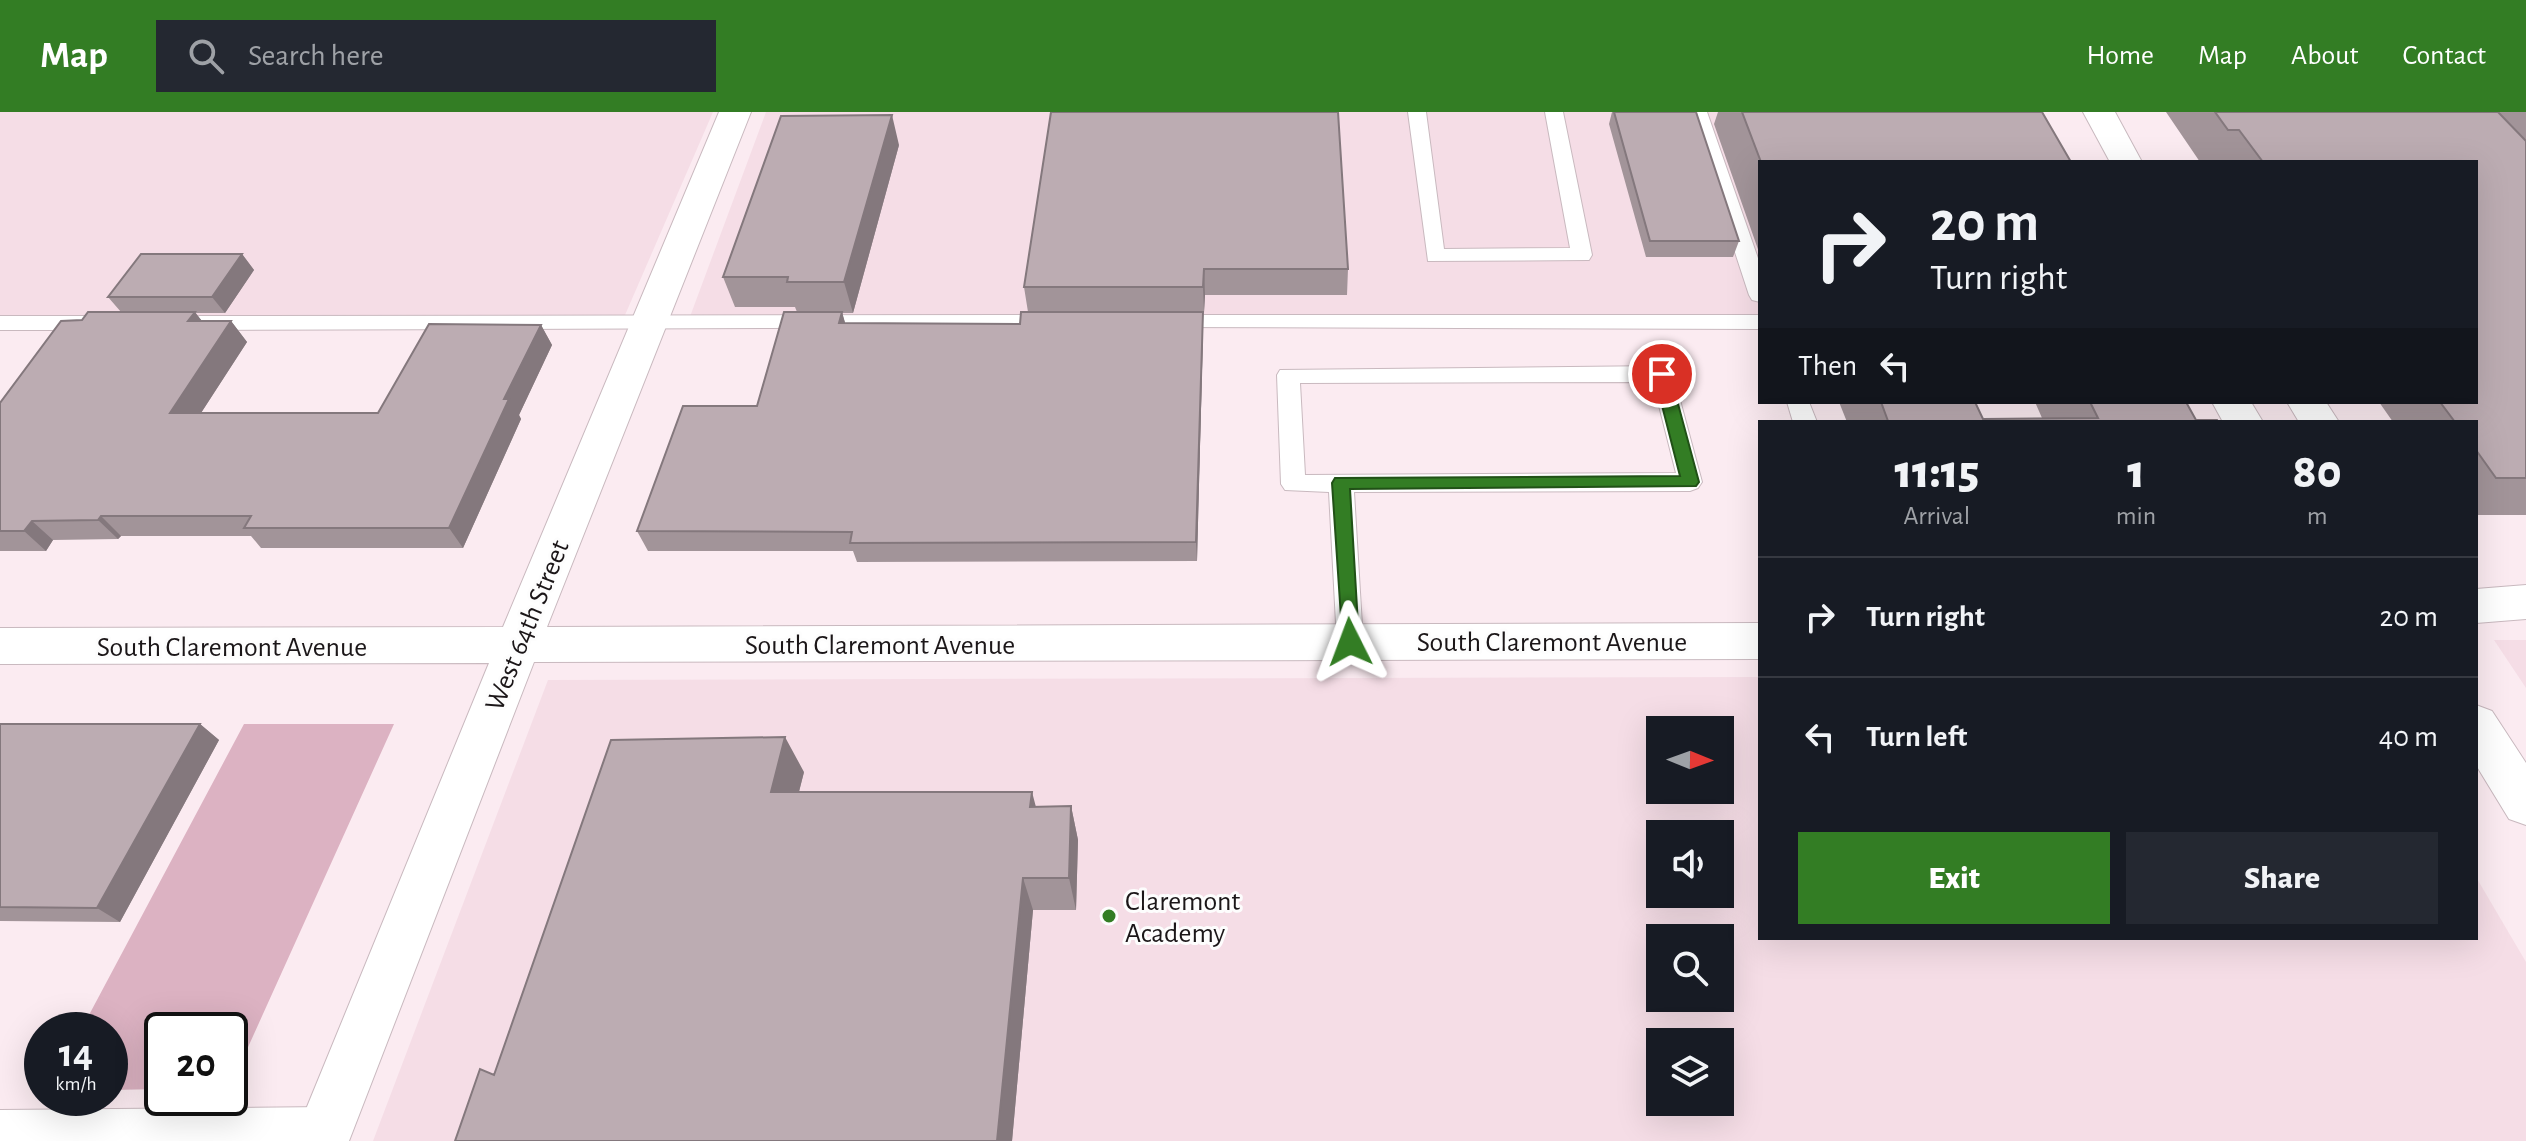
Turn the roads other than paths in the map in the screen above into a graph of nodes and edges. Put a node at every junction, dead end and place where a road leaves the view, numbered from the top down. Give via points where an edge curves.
1 (735, 112) edge
2 (1417, 112) edge
3 (1554, 112) edge
4 (1698, 112) edge
5 (2099, 112) edge
6 (2125, 160) edge
7 (1758, 289) edge
8 (648, 322) junction
9 (1081, 322) edge
10 (1145, 322) edge
11 (1758, 322) edge
12 (0, 323) edge
13 (110, 323) edge
14 (173, 323) edge
15 (1341, 483) junction
16 (2526, 602) edge
17 (2478, 606) edge
18 (1758, 641) edge
19 (1350, 642) junction
20 (0, 646) edge
21 (518, 646) junction
22 (2478, 728) edge
23 (2526, 804) edge
24 (0, 1127) edge
25 (324, 1133) edge

1 - 8 street, West 64th Street
2 - 3 lane via 1435,256 1582,255
4 - 7 lane
5 - 6 street
8 - 9 lane
8 - 14 lane
8 - 21 street, West 64th Street
10 - 11 lane
12 - 13 lane
15 - 15 lane via 1293,484 1288,375 1662,374 1690,482
15 - 19 lane
16 - 17 street
18 - 19 street, South Claremont Avenue
19 - 21 street, South Claremont Avenue
20 - 21 street, South Claremont Avenue
21 - 25 street, West 64th Street
22 - 23 street
24 - 25 lane

